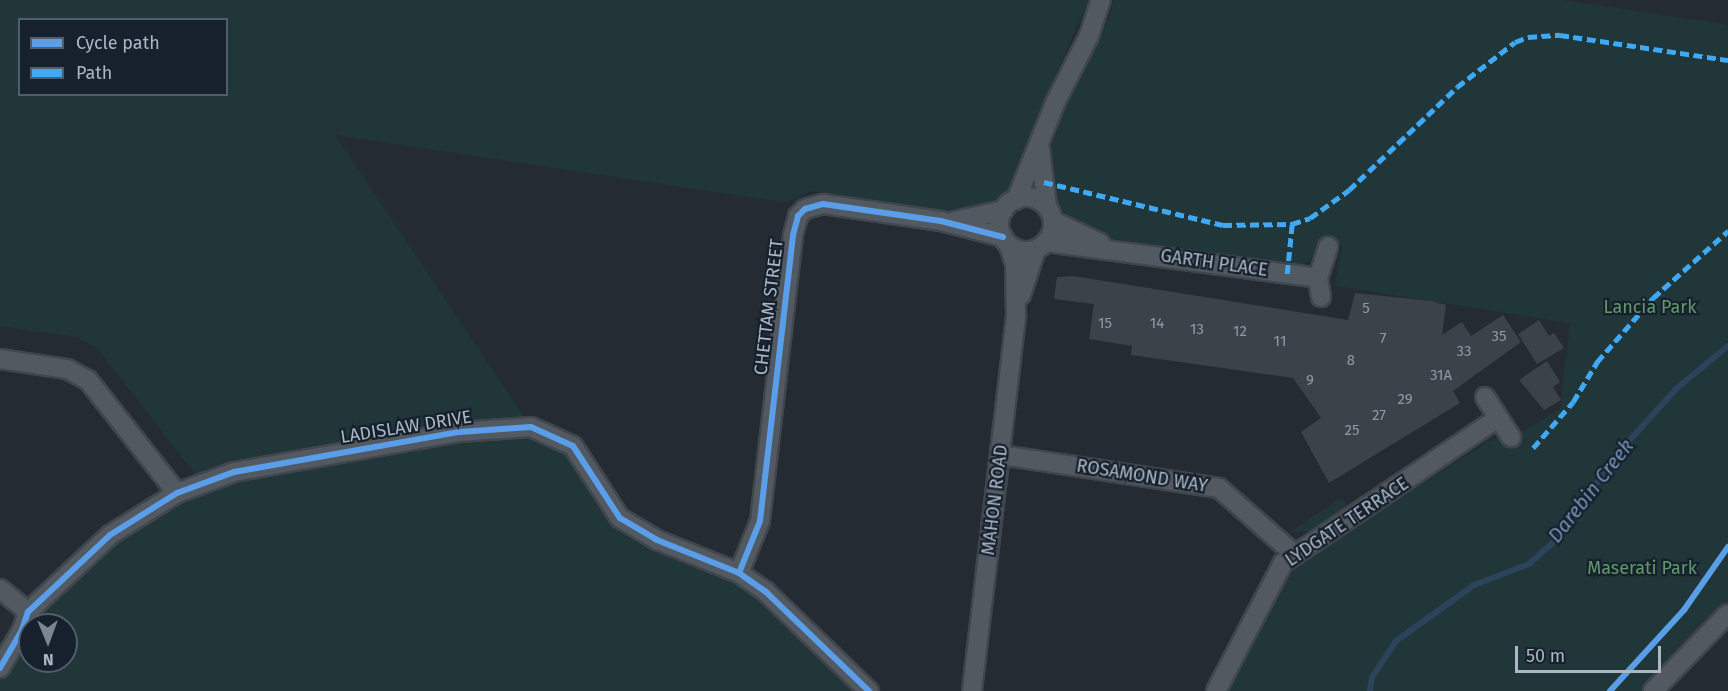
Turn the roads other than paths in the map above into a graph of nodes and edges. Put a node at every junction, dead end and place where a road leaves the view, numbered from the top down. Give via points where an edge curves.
1 (1101, 0) edge
2 (1040, 147) junction
3 (1010, 205) junction
4 (1050, 214) junction
5 (941, 221) junction
6 (1006, 241) junction
7 (1041, 245) junction
8 (1328, 247) dead end
9 (1109, 248) junction
10 (1318, 278) junction
11 (1321, 297) dead end
12 (1017, 309) junction
13 (0, 359) edge
14 (1485, 397) dead end
15 (1498, 418) junction
16 (1512, 437) dead end
17 (1001, 454) junction
18 (177, 493) junction
19 (1294, 554) junction
20 (739, 573) junction
21 (0, 589) edge
22 (28, 612) junction
23 (1728, 614) edge
24 (0, 668) edge
25 (869, 691) edge
26 (972, 691) edge
27 (1216, 691) edge
28 (1653, 691) edge

1 - 2 street
2 - 3 street
2 - 4 street
3 - 4 street via 1033,198
3 - 5 street, CHETTAM STREET
3 - 6 street via 999,223
4 - 7 street
4 - 9 street, GARTH PLACE
5 - 6 street, CHETTAM STREET
5 - 20 street, CHETTAM STREET via 823,204 805,209 798,216 758,532
6 - 7 street via 1022,251
6 - 12 street, MAHON ROAD via 1015,264
7 - 9 street, GARTH PLACE
7 - 12 street, MAHON ROAD
8 - 10 street
9 - 10 street, GARTH PLACE
10 - 11 street
12 - 17 street, MAHON ROAD
13 - 18 street via 67,369 88,380
14 - 15 street
15 - 16 street
15 - 19 street, LYDGATE TERRACE via 1459,448
17 - 19 street, ROSAMOND WAY via 1219,488
17 - 26 street, MAHON ROAD
18 - 20 street, LADISLAW DRIVE via 234,472 459,432 531,427 573,446 620,518 657,540 715,560
18 - 22 street, LADISLAW DRIVE via 110,535
19 - 27 street, LYDGATE TERRACE via 1273,576
20 - 25 street, LADISLAW DRIVE via 766,592
21 - 22 street
22 - 24 street, LADISLAW DRIVE
23 - 28 street

